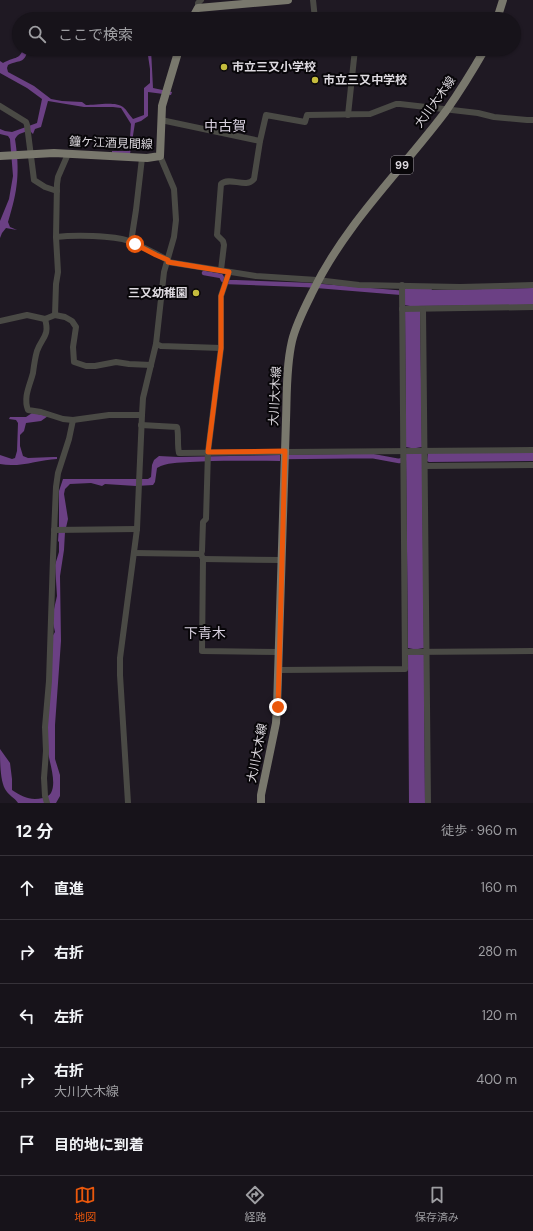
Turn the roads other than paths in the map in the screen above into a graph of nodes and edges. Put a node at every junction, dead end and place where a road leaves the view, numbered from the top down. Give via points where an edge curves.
1 (288, 0) edge
2 (313, 0) edge
3 (503, 0) edge
4 (197, 3) edge
5 (314, 12) edge
6 (499, 12) edge
7 (177, 56) edge
8 (354, 56) edge
9 (481, 56) edge
10 (0, 106) edge
11 (447, 110) junction
12 (348, 115) junction
13 (161, 120) junction
14 (533, 120) edge
15 (260, 141) junction
16 (30, 154) junction
17 (68, 154) junction
18 (0, 156) edge
19 (160, 156) junction
20 (142, 158) junction
21 (57, 191) junction
22 (56, 237) junction
23 (131, 242) junction
24 (168, 261) junction
25 (221, 270) junction
26 (227, 278) junction
27 (317, 281) junction
28 (533, 285) edge
29 (402, 287) junction
30 (533, 307) edge
31 (403, 309) junction
32 (422, 309) junction
33 (55, 315) junction
34 (45, 319) junction
35 (0, 321) edge
36 (156, 344) junction
37 (221, 348) junction
38 (151, 365) junction
39 (142, 415) junction
40 (73, 420) junction
41 (141, 425) junction
42 (533, 450) edge
43 (285, 451) junction
44 (404, 451) junction
45 (424, 451) junction
46 (208, 453) junction
47 (425, 464) junction
48 (533, 465) edge
49 (137, 529) junction
50 (56, 530) junction
51 (134, 553) junction
52 (202, 556) junction
53 (282, 560) junction
54 (533, 651) edge
55 (279, 652) junction
56 (405, 652) junction
57 (425, 652) junction
58 (279, 670) junction
59 (47, 803) edge
60 (128, 803) edge
61 (261, 803) edge
62 (428, 803) edge

1 - 4 main road
2 - 5 street
3 - 6 main road
7 - 13 main road, 鐘ケ江酒見間線 via 162,106
8 - 12 street
9 - 11 main road, 大川大木線 / 99
10 - 16 street via 26,122
11 - 12 street via 396,104 370,114
11 - 14 street
11 - 27 main road, 大川大木線 / 99 via 340,243
12 - 15 street via 307,115 305,122 266,116
13 - 15 street
13 - 19 main road, 鐘ケ江酒見間線
15 - 25 street via 252,182 225,181 221,184 217,235 224,245
16 - 17 main road, 鐘ケ江酒見間線
16 - 18 main road, 鐘ケ江酒見間線
16 - 21 street via 34,180
17 - 20 main road, 鐘ケ江酒見間線
17 - 21 street via 58,177
19 - 20 main road, 鐘ケ江酒見間線
19 - 24 street via 174,189 176,206 174,237
20 - 23 street
21 - 22 street
22 - 23 street via 118,238
22 - 33 street via 58,272
23 - 24 street
24 - 25 street
24 - 36 street via 164,272
25 - 26 street
26 - 27 street via 256,276
26 - 37 street via 221,296
27 - 29 street
27 - 43 main road, 大川大木線 / 99 via 302,311 292,341 288,372
28 - 29 street
29 - 31 street
30 - 32 street
31 - 32 street
31 - 44 street
32 - 45 street
33 - 34 street
33 - 38 street via 65,317 76,327 74,362 86,366 116,362
34 - 35 street via 27,315
34 - 40 street via 47,334 38,350 26,406 31,411
36 - 37 street
36 - 38 street
37 - 46 street
38 - 39 street via 143,398
39 - 40 street via 109,415
39 - 41 street
40 - 50 street via 58,473
41 - 46 street via 175,426 178,432 179,453
41 - 49 street
42 - 45 street
43 - 44 street
43 - 46 street
43 - 53 main road, 大川大木線 / 99
44 - 45 street
44 - 56 street
45 - 47 street
46 - 52 street
47 - 48 street
47 - 57 street
49 - 50 street
49 - 51 street
50 - 59 street via 45,727 44,778
51 - 52 street
51 - 60 street via 120,658
52 - 53 street
52 - 55 street via 202,651
53 - 55 main road, 大川大木線 / 99
54 - 57 street
55 - 58 main road, 大川大木線 / 99
56 - 57 street
56 - 58 street via 405,669
57 - 62 street
58 - 61 main road, 大川大木線 / 99 via 276,723

